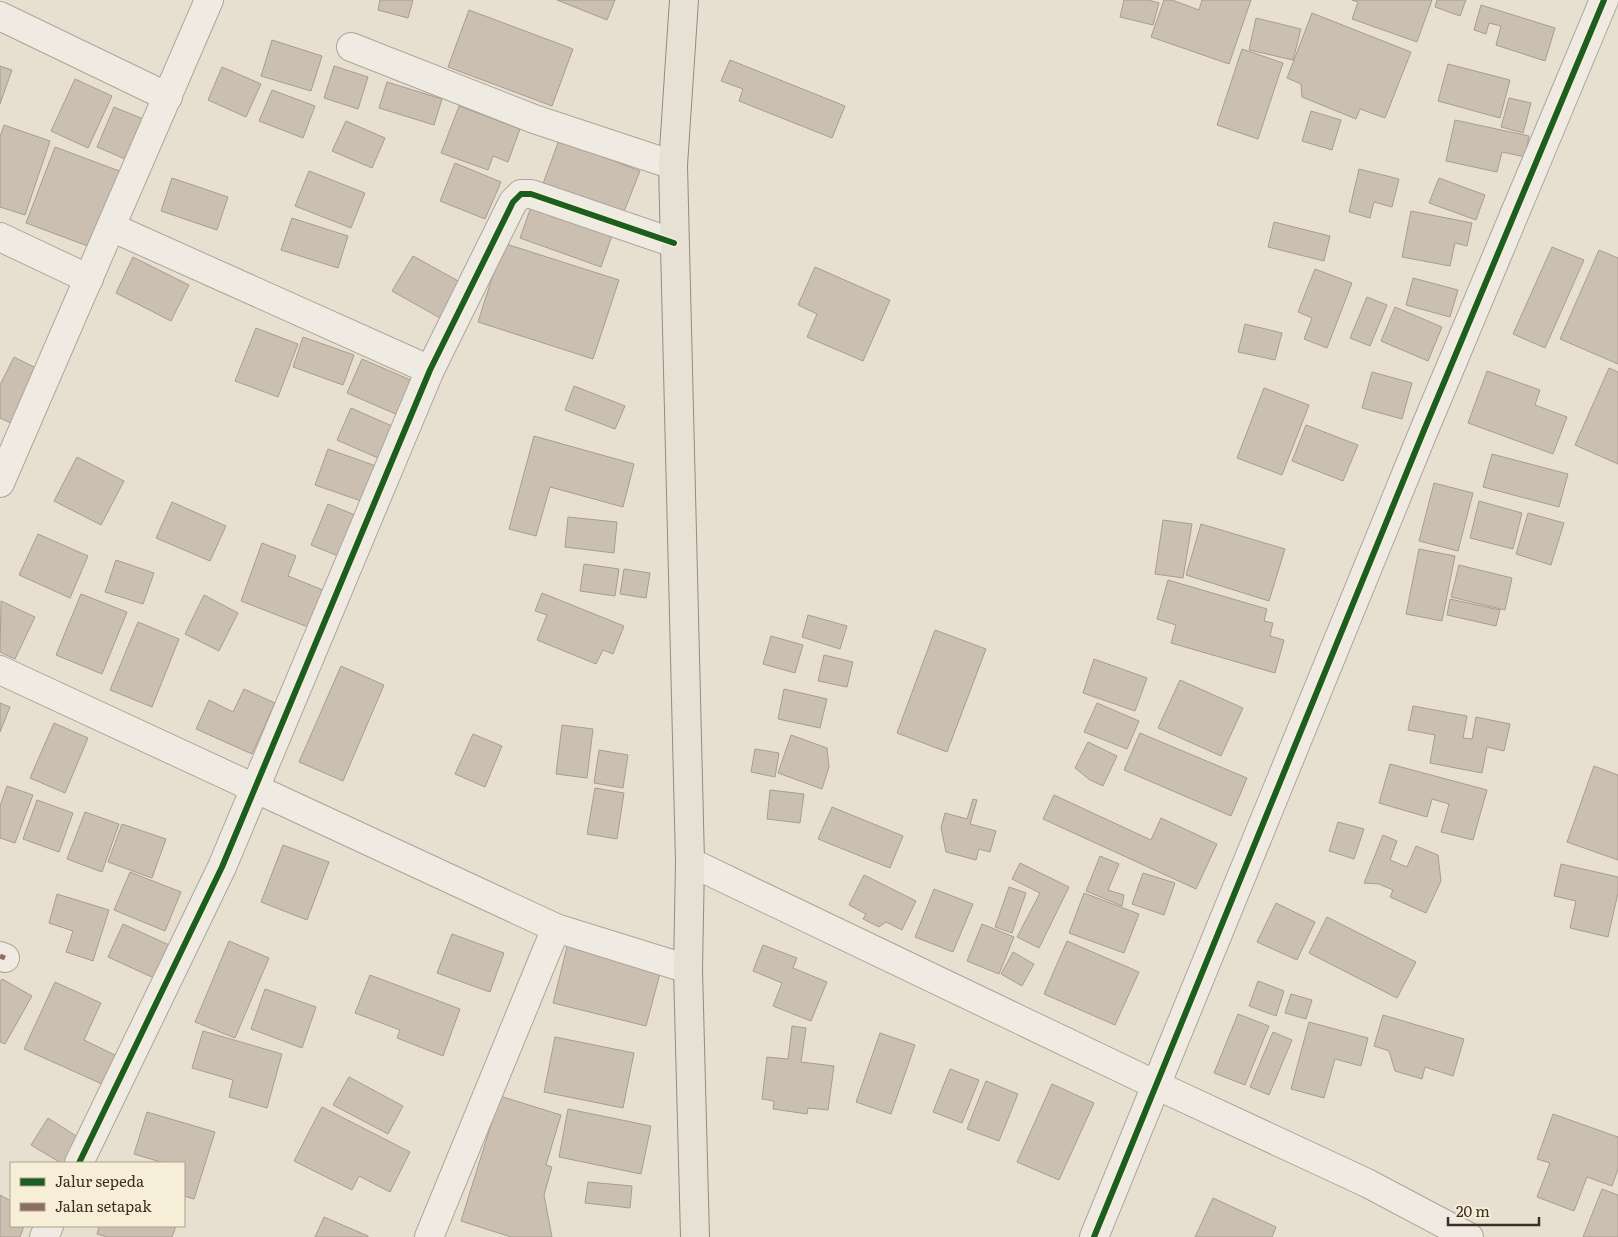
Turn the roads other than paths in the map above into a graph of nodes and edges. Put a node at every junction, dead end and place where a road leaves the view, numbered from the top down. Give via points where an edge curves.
1 (210, 0) edge
2 (684, 0) edge
3 (1604, 0) edge
4 (0, 16) edge
5 (351, 47) dead end
6 (168, 96) junction
7 (673, 165) junction
8 (111, 227) junction
9 (0, 237) edge
10 (674, 242) junction
11 (89, 279) junction
12 (430, 370) junction
13 (9, 438) edge
14 (0, 483) edge
15 (0, 670) edge
16 (255, 788) junction
17 (690, 862) junction
18 (556, 928) junction
19 (688, 969) junction
20 (1156, 1085) junction
21 (79, 1162) edge
22 (429, 1237) edge
23 (695, 1237) edge
24 (1094, 1237) edge
25 (1469, 1237) edge

1 - 6 street
2 - 7 main road
3 - 20 street
4 - 6 street
5 - 7 street via 534,119
6 - 8 street
7 - 10 main road
8 - 11 street
8 - 12 street
9 - 11 street
10 - 12 street via 531,194 521,194 513,202
10 - 17 main road
11 - 13 street
12 - 16 street
13 - 14 street
15 - 16 street
16 - 18 street
16 - 21 street via 222,867
17 - 19 main road
17 - 20 street
18 - 19 street
18 - 22 street
19 - 23 main road
20 - 24 street
20 - 25 street via 1367,1183

